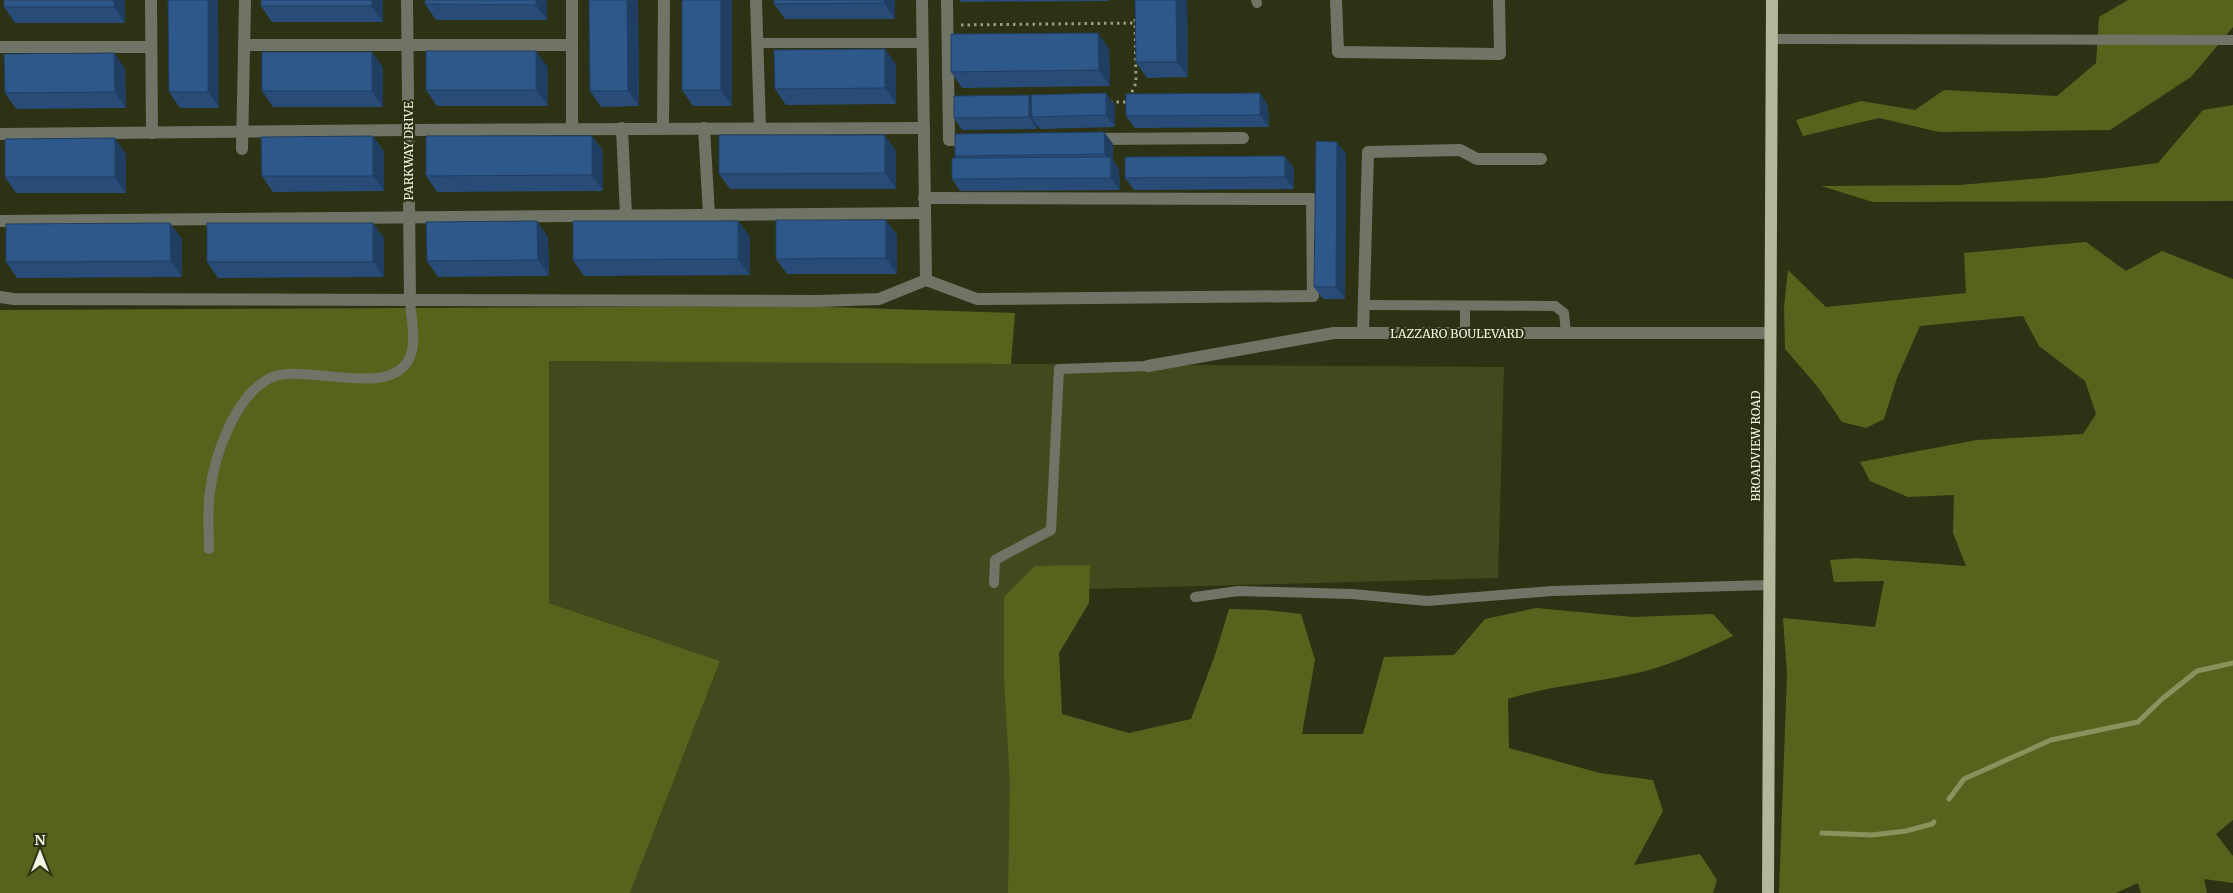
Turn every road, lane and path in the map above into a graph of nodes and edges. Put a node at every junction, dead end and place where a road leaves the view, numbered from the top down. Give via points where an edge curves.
1 (151, 0) edge
2 (245, 0) edge
3 (407, 0) edge
4 (572, 0) edge
5 (664, 0) edge
6 (756, 0) edge
7 (922, 0) edge
8 (947, 0) edge
9 (1336, 0) edge
10 (1499, 0) edge
11 (1772, 0) edge
12 (1135, 8) edge
13 (1135, 23) junction
14 (947, 26) junction
15 (1772, 39) junction
16 (2233, 40) edge
17 (757, 43) junction
18 (923, 43) junction
19 (572, 44) junction
20 (244, 45) junction
21 (408, 45) junction
22 (0, 47) edge
23 (151, 47) junction
24 (1107, 102) edge
25 (1127, 102) junction
26 (1127, 111) edge
27 (622, 128) junction
28 (663, 128) junction
29 (704, 128) junction
30 (760, 128) junction
31 (924, 128) junction
32 (572, 129) junction
33 (408, 130) junction
34 (242, 132) junction
35 (152, 133) junction
36 (0, 134) edge
37 (1243, 138) dead end
38 (1077, 139) edge
39 (989, 140) edge
40 (242, 149) dead end
41 (1541, 159) dead end
42 (924, 198) junction
43 (924, 213) junction
44 (709, 215) junction
45 (626, 216) junction
46 (408, 218) junction
47 (0, 221) edge
48 (926, 280) junction
49 (0, 297) edge
50 (410, 301) junction
51 (1364, 305) junction
52 (1466, 306) junction
53 (1363, 333) junction
54 (1466, 333) junction
55 (1566, 333) junction
56 (1769, 333) junction
57 (1148, 366) joint
58 (209, 549) dead end
59 (994, 583) dead end
60 (1769, 584) junction
61 (1195, 597) dead end
62 (1768, 893) edge

1 - 23 street
2 - 20 street
3 - 21 street, PARKWAY DRIVE
4 - 19 street
5 - 28 street
6 - 17 street
7 - 18 street
8 - 14 street
9 - 10 street via 1338,52 1500,54
11 - 15 main road, BROADVIEW ROAD
12 - 13 path
13 - 14 path
13 - 25 path via 1136,83
14 - 39 street via 949,140
15 - 16 lane
15 - 56 main road, BROADVIEW ROAD
17 - 18 lane
17 - 30 street
18 - 31 street
19 - 21 street
19 - 32 street
20 - 21 street
20 - 34 street
21 - 33 street, PARKWAY DRIVE
22 - 23 street
23 - 35 street
24 - 25 path
25 - 26 path
27 - 28 street
27 - 32 street
27 - 45 street
28 - 29 street
29 - 30 street
29 - 44 street
30 - 31 street
31 - 42 street
32 - 33 street
33 - 34 street
33 - 46 street, PARKWAY DRIVE
34 - 35 street
34 - 40 street
35 - 36 street
37 - 38 street
41 - 51 street via 1477,159 1460,150 1368,152
42 - 43 street
42 - 48 street via 1312,199 1313,296 977,299
43 - 44 street
43 - 48 street
44 - 45 street
45 - 46 street
46 - 47 street
46 - 50 street, PARKWAY DRIVE
48 - 50 street via 879,299
49 - 50 street
50 - 58 lane via 411,354 402,369 356,380 307,374 271,377 242,404 222,440 210,492
51 - 52 lane
51 - 53 street
52 - 54 lane
52 - 55 lane via 1555,306 1564,313
53 - 54 street, LAZZARO BOULEVARD
53 - 57 street, LAZZARO BOULEVARD via 1334,333
54 - 55 street, LAZZARO BOULEVARD
55 - 56 street, LAZZARO BOULEVARD
56 - 60 main road, BROADVIEW ROAD
57 - 59 lane via 1059,369 1051,530 995,560
60 - 61 lane via 1552,591 1427,601 1352,594 1248,592
60 - 62 main road, BROADVIEW ROAD

